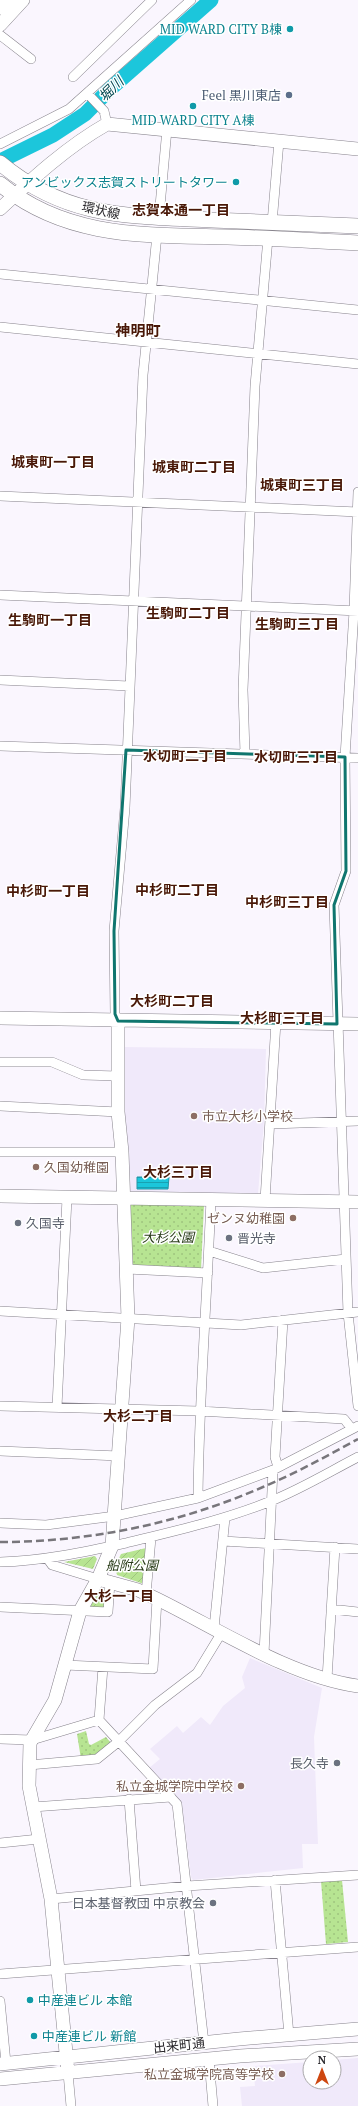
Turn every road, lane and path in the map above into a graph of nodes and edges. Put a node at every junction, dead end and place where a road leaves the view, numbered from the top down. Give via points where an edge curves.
1 (8, 0) edge
2 (23, 0) edge
3 (152, 0) edge
4 (191, 0) edge
5 (0, 8) edge
6 (0, 25) edge
7 (0, 35) edge
8 (32, 59) dead end
9 (73, 77) dead end
10 (89, 95) junction
11 (107, 124) junction
12 (167, 129) junction
13 (279, 141) junction
14 (0, 144) edge
15 (358, 149) edge
16 (4, 166) edge
17 (27, 183) junction
18 (0, 184) edge
19 (15, 196) junction
20 (0, 209) edge
21 (159, 217) junction
22 (272, 223) junction
23 (358, 226) edge
24 (157, 235) junction
25 (268, 238) junction
26 (358, 243) edge
27 (0, 274) edge
28 (152, 289) junction
29 (262, 299) junction
30 (358, 310) edge
31 (0, 326) edge
32 (145, 342) junction
33 (259, 353) junction
34 (358, 364) edge
35 (358, 492) edge
36 (0, 496) edge
37 (137, 502) junction
38 (250, 507) junction
39 (358, 512) edge
40 (0, 595) edge
41 (134, 602) junction
42 (246, 606) junction
43 (356, 611) edge
44 (0, 680) edge
45 (129, 686) junction
46 (0, 746) edge
47 (126, 750) junction
48 (245, 754) junction
49 (345, 757) junction
50 (358, 758) edge
51 (0, 1018) edge
52 (118, 1021) junction
53 (276, 1022) junction
54 (337, 1024) junction
55 (358, 1024) edge
56 (0, 1062) edge
57 (118, 1076) junction
58 (0, 1106) edge
59 (118, 1112) junction
60 (343, 1121) junction
61 (358, 1121) edge
62 (270, 1124) junction
63 (0, 1152) edge
64 (122, 1152) junction
65 (0, 1196) edge
66 (67, 1198) junction
67 (124, 1198) junction
68 (211, 1199) junction
69 (265, 1200) junction
70 (344, 1202) junction
71 (358, 1202) edge
72 (209, 1251) junction
73 (346, 1259) junction
74 (127, 1269) junction
75 (208, 1274) junction
76 (0, 1310) edge
77 (358, 1312) edge
78 (348, 1313) junction
79 (62, 1314) junction
80 (128, 1318) junction
81 (283, 1320) junction
82 (206, 1324) junction
83 (0, 1406) edge
84 (358, 1406) edge
85 (57, 1407) junction
86 (122, 1410) junction
87 (199, 1411) junction
88 (278, 1415) junction
89 (355, 1428) edge
90 (0, 1451) edge
91 (119, 1456) junction
92 (358, 1457) edge
93 (275, 1468) junction
94 (198, 1498) junction
95 (273, 1500) junction
96 (115, 1516) junction
97 (224, 1518) junction
98 (0, 1523) edge
99 (151, 1538) junction
100 (223, 1541) junction
101 (270, 1542) junction
102 (112, 1546) junction
103 (335, 1547) junction
104 (358, 1549) edge
105 (48, 1558) junction
106 (0, 1562) edge
107 (104, 1580) junction
108 (151, 1597) junction
109 (0, 1607) edge
110 (331, 1609) junction
111 (80, 1611) junction
112 (358, 1612) edge
113 (218, 1630) junction
114 (264, 1654) junction
115 (65, 1665) junction
116 (103, 1667) junction
117 (327, 1679) junction
118 (358, 1686) edge
119 (99, 1720) junction
120 (0, 1739) edge
121 (32, 1740) junction
122 (118, 1742) junction
123 (29, 1765) junction
124 (171, 1797) junction
125 (129, 1799) junction
126 (33, 1807) junction
127 (39, 1840) junction
128 (0, 1843) edge
129 (358, 1875) edge
130 (275, 1880) junction
131 (187, 1886) junction
132 (136, 1891) junction
133 (51, 1900) junction
134 (358, 1947) edge
135 (281, 1952) junction
136 (196, 1960) junction
137 (59, 1970) junction
138 (0, 1974) edge
139 (0, 2001) edge
140 (358, 2029) edge
141 (289, 2035) junction
142 (204, 2043) junction
143 (358, 2049) edge
144 (67, 2057) junction
145 (210, 2060) junction
146 (3, 2063) edge
147 (68, 2073) junction
148 (0, 2079) edge
149 (71, 2106) edge
150 (213, 2106) edge

1 - 5 street
2 - 6 street
3 - 9 street
4 - 10 street
7 - 8 street
10 - 11 street via 104,111
10 - 14 street via 69,109
11 - 12 street
11 - 17 street via 87,136
12 - 13 street
12 - 21 street
13 - 15 street
13 - 22 street
16 - 17 main road, 環状線
17 - 19 street
17 - 21 main road, 環状線 via 70,204 97,211
18 - 19 main road, 環状線
19 - 20 street
19 - 24 main road, 環状線 via 62,219 88,228
21 - 22 main road, 環状線
22 - 23 main road, 環状線
24 - 25 main road, 環状線
24 - 28 street
25 - 26 main road, 環状線
25 - 29 street
27 - 28 street
28 - 29 street
28 - 32 street
29 - 30 street
29 - 33 street
31 - 32 street
32 - 33 street
32 - 37 street
33 - 34 street
33 - 38 street via 255,386
35 - 39 street
36 - 37 street
37 - 38 street
37 - 41 street
38 - 39 street
38 - 42 street
39 - 43 street
40 - 41 street via 87,597
41 - 42 street
41 - 45 street
42 - 43 street
42 - 48 street via 243,690
43 - 49 street
44 - 45 street
45 - 47 street
46 - 47 street
47 - 48 street
47 - 52 street via 125,808 114,931 115,1014
48 - 49 street
49 - 50 street
49 - 54 street via 346,871 334,905
51 - 52 street
52 - 53 street
52 - 57 street
53 - 54 street
53 - 62 street
54 - 55 street
54 - 60 street
56 - 57 street via 52,1062 83,1075
57 - 59 street
58 - 59 street
59 - 64 street
60 - 61 street
60 - 62 street
60 - 70 street
62 - 69 street
63 - 64 street
64 - 67 street
65 - 66 street
66 - 67 street
66 - 79 street
67 - 68 street
67 - 74 street
68 - 69 street
68 - 72 street
69 - 70 street
70 - 71 street
70 - 73 street
72 - 73 street via 263,1268
72 - 75 street
73 - 78 street
74 - 75 street
74 - 80 street
75 - 82 street
76 - 79 street
77 - 78 street
78 - 81 street
78 - 84 street
79 - 80 street
79 - 85 street
80 - 82 street
80 - 86 street
81 - 82 street via 241,1325
81 - 88 street
82 - 87 street
83 - 85 street
85 - 86 street
86 - 87 street
86 - 91 street
87 - 88 street
87 - 94 street
88 - 89 street via 344,1419
88 - 93 street
89 - 93 street
90 - 91 street
91 - 96 street
92 - 95 street
93 - 94 street
93 - 95 street
94 - 96 street
95 - 97 street
95 - 101 street
96 - 98 street via 46,1525
96 - 102 street
97 - 99 street
97 - 100 street
99 - 102 street
99 - 108 street
100 - 101 street
100 - 113 street
101 - 103 street
101 - 114 street
102 - 105 street
102 - 107 street
103 - 104 street
103 - 110 street
105 - 106 street
105 - 107 street via 52,1565
107 - 108 street
107 - 111 street
107 - 111 street via 108,1612
108 - 113 street
108 - 116 street via 153,1669
109 - 111 street
110 - 112 street
110 - 117 street
111 - 115 street
113 - 114 street
113 - 122 street via 197,1673 155,1705
114 - 117 street
115 - 116 street
115 - 121 street via 55,1700
116 - 119 street
117 - 118 street
119 - 121 street
119 - 122 street
120 - 121 street
121 - 123 street
122 - 123 street via 97,1759
122 - 124 street
123 - 126 street
124 - 125 street
124 - 131 street via 178,1804
125 - 126 street
125 - 132 street
126 - 127 street
127 - 128 street
127 - 133 street
129 - 130 street
130 - 131 street
130 - 135 street
131 - 132 street
131 - 136 street
132 - 133 street
133 - 137 street
134 - 135 street
135 - 136 street
135 - 141 street
136 - 137 street
136 - 142 street
137 - 138 street
137 - 144 street
139 - 146 street
140 - 141 street, 出来町通
141 - 142 street, 出来町通
142 - 144 street, 出来町通
143 - 145 street, 出来町通
144 - 146 street, 出来町通
144 - 147 street
145 - 147 street, 出来町通
145 - 150 street
147 - 148 street, 出来町通
147 - 149 street

